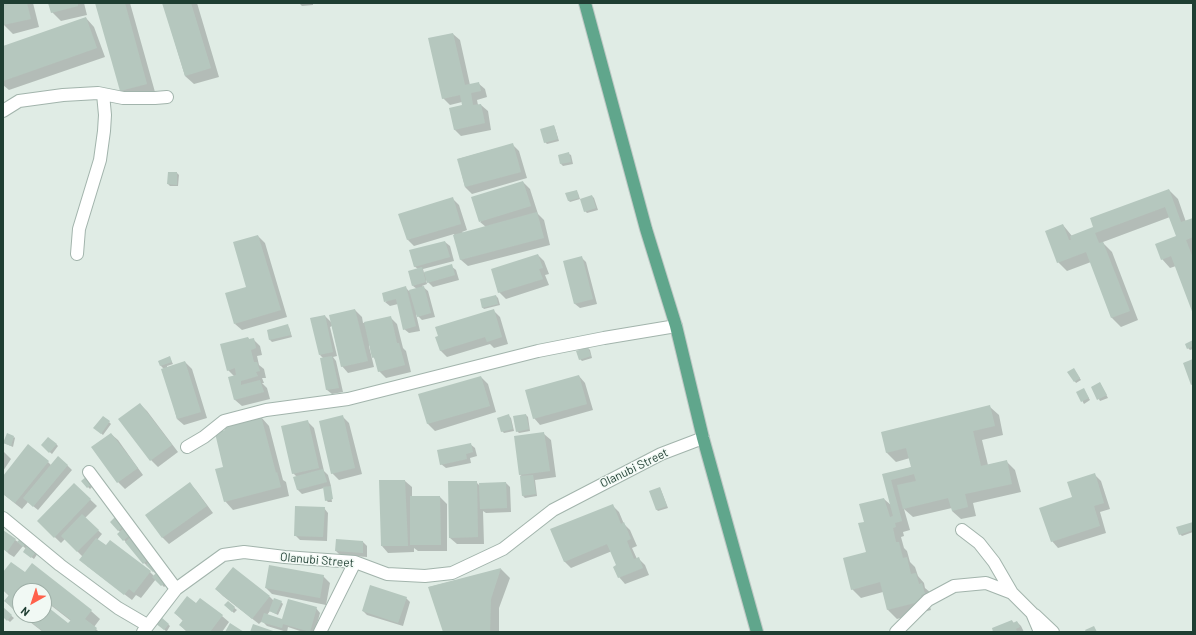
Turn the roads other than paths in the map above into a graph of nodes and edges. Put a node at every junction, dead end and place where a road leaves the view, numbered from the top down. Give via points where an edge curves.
1 (585, 3) edge
2 (103, 94) junction
3 (167, 97) dead end
4 (3, 111) edge
5 (77, 254) dead end
6 (676, 326) junction
7 (703, 438) junction
8 (187, 447) dead end
9 (90, 472) dead end
10 (3, 518) edge
11 (962, 530) dead end
12 (355, 562) junction
13 (176, 589) junction
14 (1012, 593) junction
15 (1032, 613) junction
16 (145, 629) edge
17 (320, 632) edge
18 (757, 632) edge
19 (896, 632) edge
20 (1040, 632) edge
21 (1053, 632) edge

1 - 6 main road via 646,229
2 - 3 street via 122,98
2 - 4 street via 63,95 19,101
2 - 5 street via 105,115 100,160 79,229
6 - 7 main road
6 - 8 street via 538,351 348,399 266,410 224,421
7 - 12 street, Olanubi Street via 661,454 553,510 503,549 452,573 425,576 387,574
7 - 18 main road
9 - 13 street
10 - 16 street
11 - 14 street via 979,543 994,562
12 - 13 street, Olanubi Street via 244,552 222,555
12 - 17 street
13 - 16 street, Olanubi Street
14 - 15 street
14 - 19 street via 986,583 954,586 928,600
15 - 20 street
15 - 21 street

